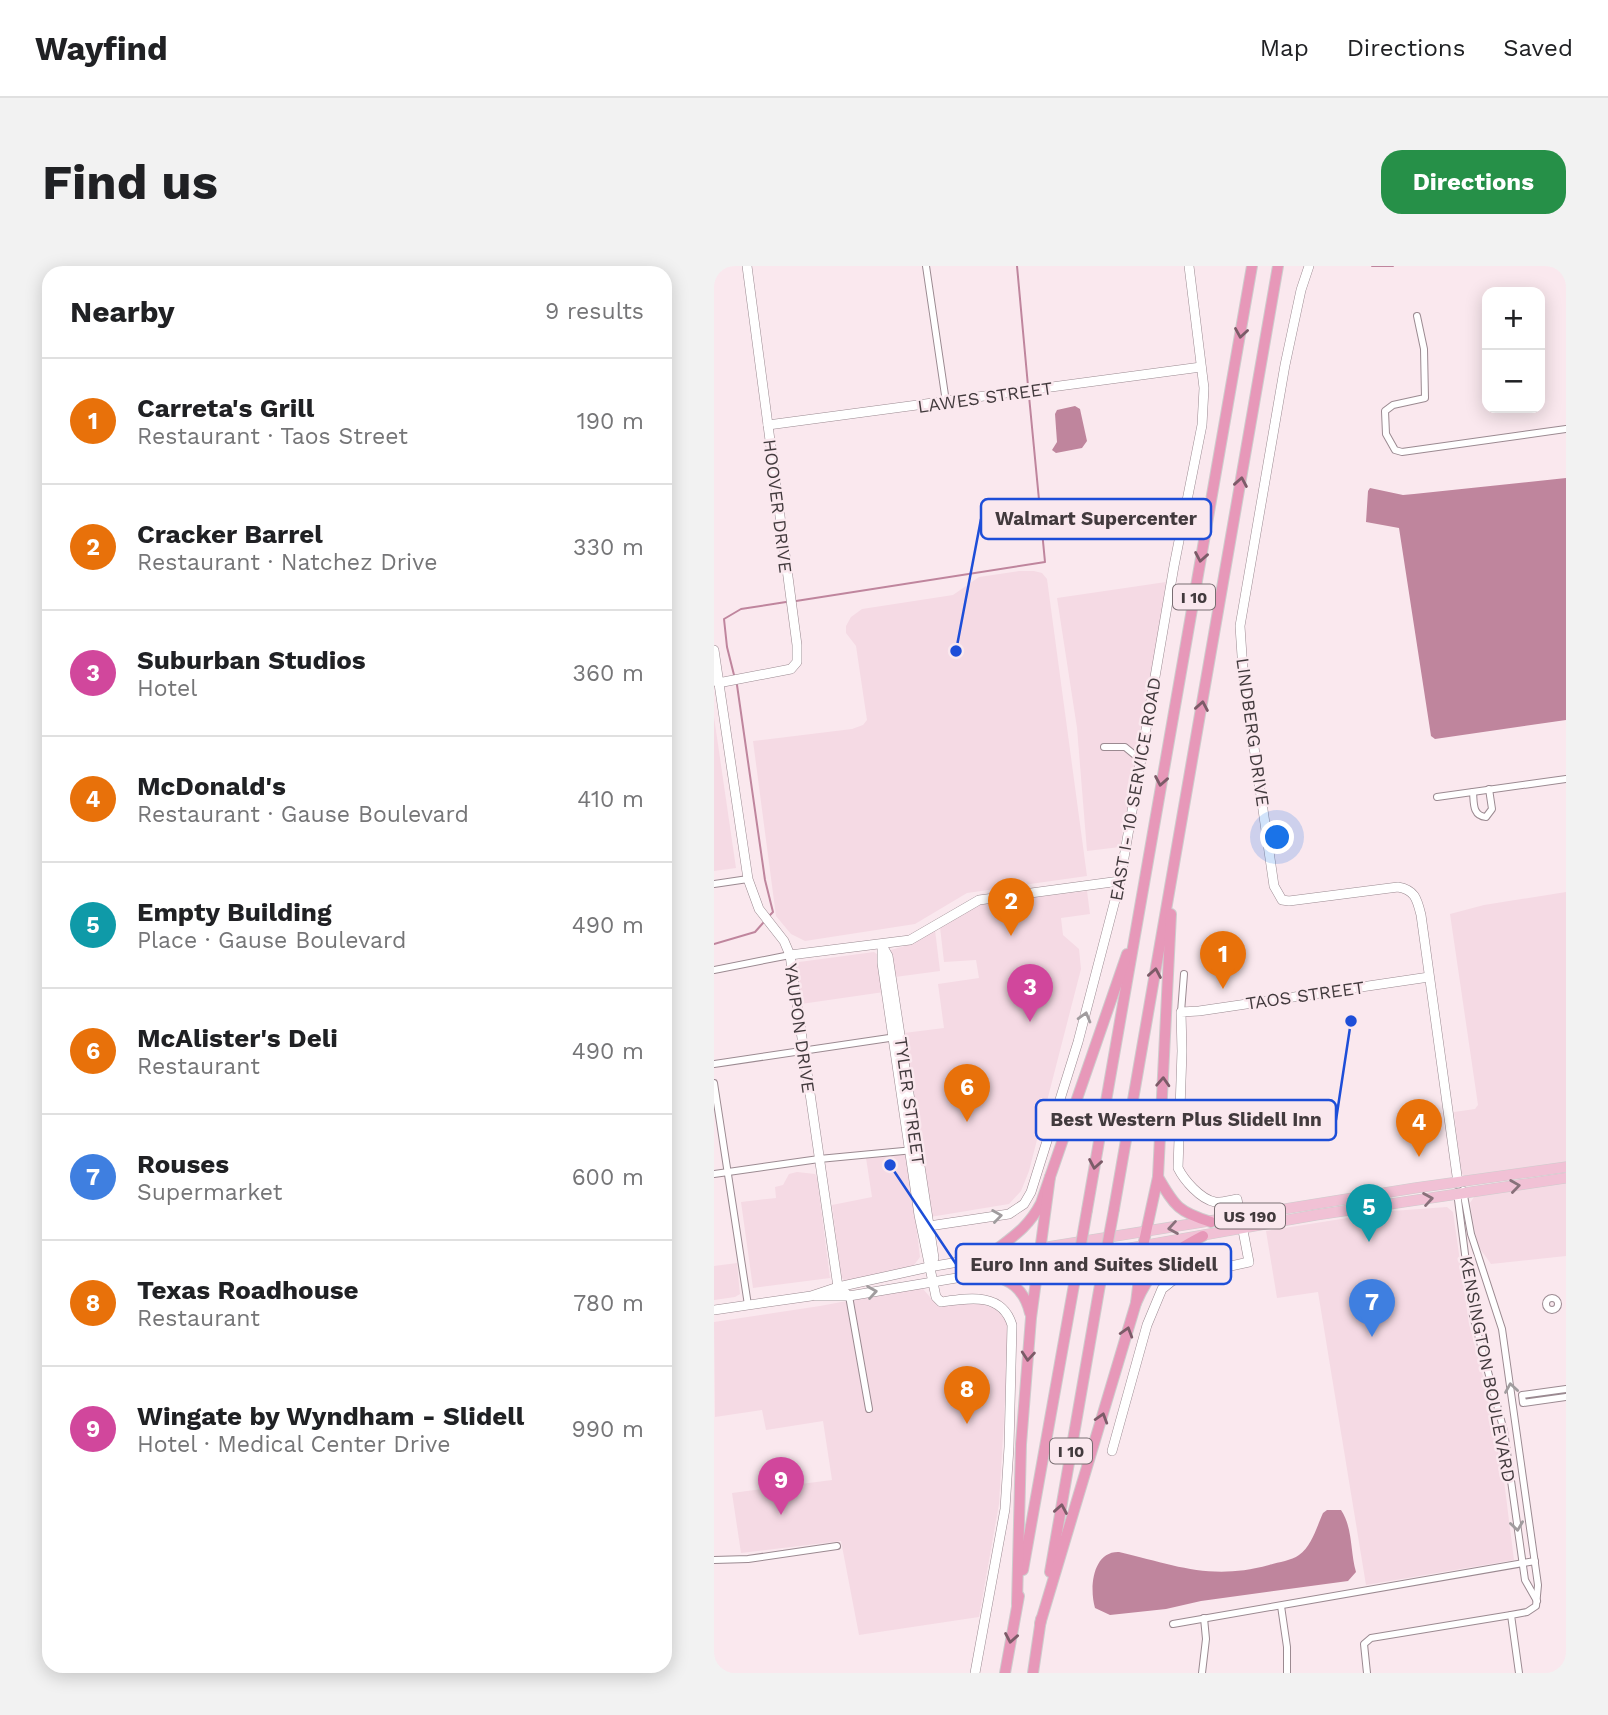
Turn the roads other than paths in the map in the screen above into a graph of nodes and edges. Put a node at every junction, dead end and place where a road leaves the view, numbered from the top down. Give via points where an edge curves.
1 (747, 266) edge
2 (926, 266) edge
3 (1188, 266) edge
4 (1252, 266) edge
5 (1278, 266) edge
6 (1309, 266) edge
7 (1417, 316) dead end
8 (1201, 367) junction
9 (946, 402) junction
10 (768, 425) junction
11 (1566, 429) edge
12 (714, 650) edge
13 (718, 683) junction
14 (1104, 747) dead end
15 (1142, 761) junction
16 (1566, 780) edge
17 (1489, 789) junction
18 (1473, 792) junction
19 (1437, 796) dead end
20 (1173, 870) junction
21 (748, 879) junction
22 (1120, 881) junction
23 (714, 884) edge
24 (1136, 928) junction
25 (882, 944) junction
26 (790, 956) junction
27 (714, 970) edge
28 (1184, 974) dead end
29 (1429, 977) junction
30 (1181, 1012) junction
31 (897, 1037) junction
32 (804, 1051) junction
33 (714, 1064) edge
34 (714, 1083) edge
35 (914, 1150) junction
36 (819, 1158) junction
37 (1566, 1167) edge
38 (727, 1172) junction
39 (714, 1174) edge
40 (1050, 1177) junction
41 (1158, 1177) junction
42 (1566, 1178) edge
43 (1458, 1183) junction
44 (1460, 1194) junction
45 (1319, 1210) junction
46 (1241, 1217) junction
47 (1211, 1222) junction
48 (929, 1226) junction
49 (1244, 1228) junction
50 (1147, 1232) junction
51 (1203, 1236) junction
52 (1143, 1246) junction
53 (1041, 1248) junction
54 (988, 1256) junction
55 (1040, 1264) junction
56 (929, 1267) junction
57 (987, 1273) junction
58 (933, 1282) junction
59 (838, 1287) junction
60 (811, 1296) junction
61 (849, 1296) junction
62 (1566, 1302) edge
63 (1136, 1303) junction
64 (1558, 1303) dead end
65 (748, 1306) junction
66 (714, 1310) edge
67 (1031, 1318) junction
68 (1566, 1389) edge
69 (1566, 1397) edge
70 (869, 1409) dead end
71 (1112, 1451) dead end
72 (837, 1546) dead end
73 (714, 1560) edge
74 (1535, 1561) junction
75 (1522, 1564) junction
76 (1537, 1601) junction
77 (1017, 1604) junction
78 (1282, 1606) junction
79 (1511, 1615) junction
80 (1204, 1618) junction
81 (1041, 1624) junction
82 (1173, 1624) dead end
83 (975, 1673) edge
84 (1005, 1673) edge
85 (1033, 1673) edge
86 (1202, 1673) edge
87 (1287, 1673) edge
88 (1367, 1673) edge
89 (1519, 1673) edge

1 - 10 street, HOOVER DRIVE
2 - 9 street
3 - 8 street, EAST I- 10 SERVICE ROAD
4 -> 24 highway, I 10
20 -> 5 highway, I 10
6 - 29 street, LINDBERG DRIVE via 1285,365 1240,626 1274,886 1282,900 1289,901 1407,888 1417,899
7 - 11 street via 1424,349 1425,398 1385,411 1386,434 1395,450
8 - 9 street, LAWES STREET
8 - 15 street, EAST I- 10 SERVICE ROAD via 1202,425
9 - 10 street, LAWES STREET
10 - 13 street, HOOVER DRIVE via 797,662 791,669
12 - 13 street, YAUPON DRIVE
13 - 21 street, YAUPON DRIVE
14 - 15 street via 1125,747
15 - 22 street, EAST I- 10 SERVICE ROAD
16 - 17 street
17 - 18 street
17 - 18 street via 1492,809 1486,817 1476,813
18 - 19 street
41 -> 20 highway
81 -> 20 highway, I 10, bridge
21 - 23 street
21 - 26 street, YAUPON DRIVE via 759,909
22 - 25 street via 979,900 910,940
48 -> 22 street, EAST I- 10 SERVICE ROAD via 1009,1214 1024,1204 1031,1192 1078,1042
24 - 40 highway
24 -> 77 highway, I 10, bridge
25 - 26 street
25 - 31 street, TYLER STREET via 888,956
26 - 27 street
26 - 32 street, YAUPON DRIVE
28 - 30 street
29 - 30 street, TAOS STREET
29 - 43 street, LINDBERG DRIVE
30 - 46 street via 1178,1168 1184,1179 1214,1202 1237,1199
31 - 32 street
31 - 35 street, TYLER STREET
32 - 33 street
32 - 36 street, YAUPON DRIVE
34 - 38 street
35 - 36 street
35 - 48 street, TYLER STREET
35 - 56 street, TYLER STREET
36 - 38 street
36 - 59 street, YAUPON DRIVE
37 - 43 main road, US 190
38 - 39 street
38 - 65 street
40 - 53 highway
40 - 54 highway via 1033,1219
41 - 47 highway via 1184,1213
41 - 50 highway
44 -> 42 main road, US 190
43 - 44 street, KENSINGTON BOULEVARD
43 - 45 main road, US 190
45 -> 44 main road, US 190
74 -> 44 street, KENSINGTON BOULEVARD via 1502,1329
44 -> 75 street, KENSINGTON BOULEVARD via 1473,1316 1504,1431
45 - 46 main road, US 190
45 - 49 main road, US 190
46 - 47 main road, US 190
46 - 49 street
47 -> 50 main road, US 190
48 - 56 street, TYLER STREET via 934,1258
49 - 51 main road, US 190
49 - 71 street via 1249,1262 1186,1276 1161,1289
50 - 52 highway
50 - 53 main road, US 190
51 - 52 main road, US 190
51 - 63 highway via 1160,1263
52 - 55 main road, US 190
52 - 63 highway
53 - 54 street, US 190
53 - 55 highway
54 - 56 street, US 190
55 - 57 street, US 190
55 - 67 highway
56 - 58 street
56 - 59 street, US 190
57 - 58 street, US 190
57 - 67 highway via 1009,1280 1021,1290
61 -> 58 street, US 190
58 - 83 street via 941,1302 991,1301 1008,1313 1012,1325 1005,1509
59 - 60 street, US 190
59 - 61 street
60 - 61 street, US 190
60 - 65 street, US 190
61 - 70 street
62 - 64 street
81 -> 63 highway
65 - 66 street, US 190
67 -> 77 highway via 1021,1444
68 - 69 street via 1522,1395 1523,1403
72 - 73 street
74 - 75 street
74 - 76 street, KENSINGTON BOULEVARD
75 - 76 street, KENSINGTON BOULEVARD
75 - 78 street
76 - 79 street via 1532,1610
77 -> 84 highway, I 10
78 - 80 street
78 - 87 street
79 - 88 street via 1371,1638 1364,1644
79 - 89 street
80 - 82 street
80 - 86 street
81 - 85 highway, I 10

